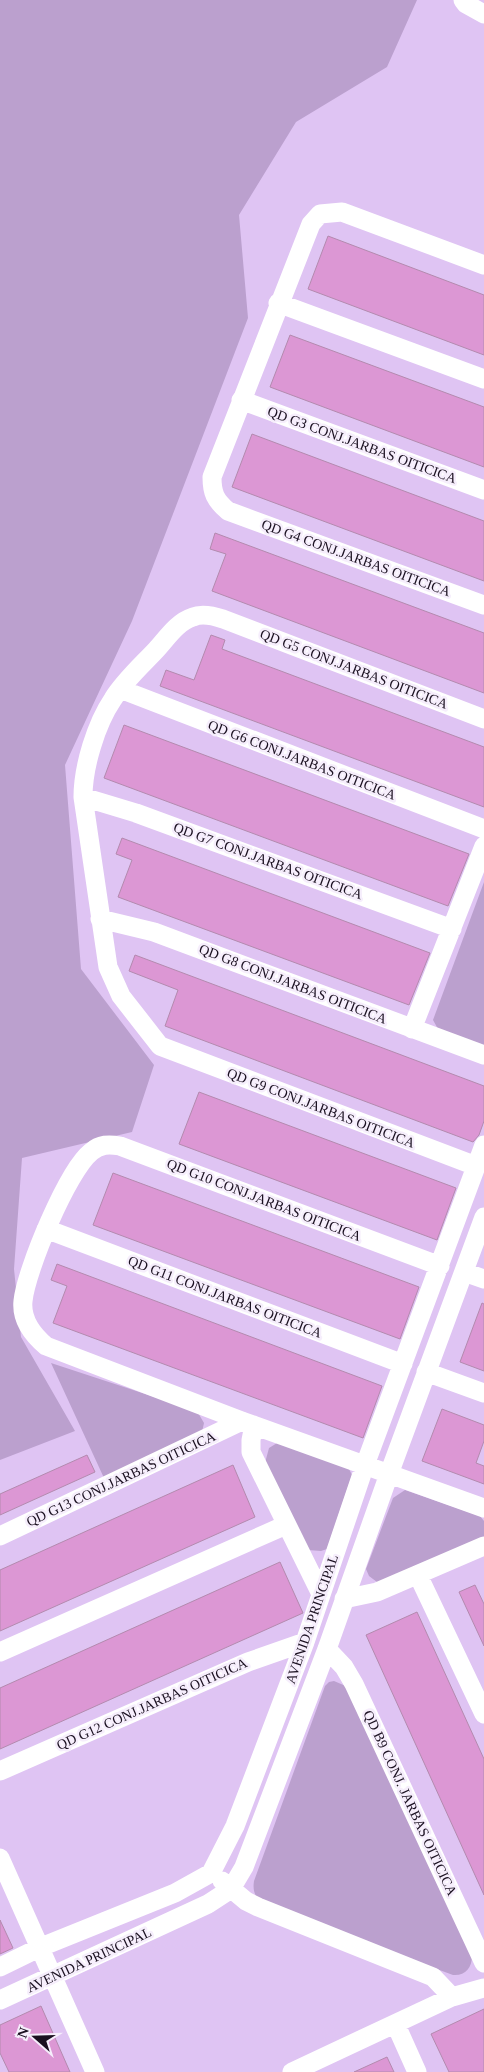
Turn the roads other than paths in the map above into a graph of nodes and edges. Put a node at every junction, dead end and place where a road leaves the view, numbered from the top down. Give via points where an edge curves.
1 (465, 2) edge
2 (484, 14) edge
3 (484, 265) edge
4 (278, 303) junction
5 (484, 379) edge
6 (241, 400) junction
7 (484, 490) edge
8 (484, 605) edge
9 (120, 689) junction
10 (484, 719) edge
11 (83, 797) junction
12 (484, 829) edge
13 (484, 846) edge
14 (100, 919) junction
15 (452, 929) junction
16 (412, 1029) junction
17 (166, 1050) joint
18 (484, 1055) edge
19 (484, 1145) edge
20 (476, 1166) junction
21 (484, 1217) edge
22 (46, 1229) junction
23 (440, 1266) junction
24 (464, 1272) junction
25 (484, 1279) edge
26 (403, 1364) junction
27 (426, 1372) junction
28 (484, 1394) edge
29 (248, 1423) junction
30 (365, 1465) junction
31 (389, 1474) junction
32 (484, 1508) edge
33 (286, 1525) junction
34 (0, 1536) edge
35 (484, 1546) edge
36 (418, 1575) junction
37 (321, 1594) junction
38 (344, 1599) junction
39 (305, 1642) junction
40 (327, 1649) junction
41 (0, 1652) edge
42 (484, 1714) edge
43 (0, 1771) edge
44 (0, 1858) edge
45 (211, 1873) junction
46 (231, 1889) junction
47 (41, 1947) junction
48 (484, 1963) edge
49 (0, 1967) edge
50 (53, 1977) junction
51 (484, 1988) edge
52 (452, 1997) junction
53 (0, 2000) edge
54 (396, 2025) junction
55 (299, 2071) edge
56 (95, 2072) edge
57 (418, 2072) edge

1 - 2 street
3 - 4 street via 342,212 320,214 311,224
4 - 5 street
4 - 6 street
6 - 7 street, QD G3 CONJ.JARBAS OITICICA
6 - 8 street, QD G4 CONJ.JARBAS OITICICA via 212,477 215,497 228,511
9 - 10 street, QD G5 CONJ.JARBAS OITICICA via 179,624 194,616 211,615
9 - 11 street, QD G5 CONJ.JARBAS OITICICA via 104,714 87,762
9 - 12 street, QD G6 CONJ.JARBAS OITICICA
11 - 14 street, QD G5 CONJ.JARBAS OITICICA
11 - 15 street, QD G7 CONJ.JARBAS OITICICA via 136,812
13 - 15 street
14 - 16 street, QD G8 CONJ.JARBAS OITICICA via 154,932
14 - 17 street, QD G5 CONJ.JARBAS OITICICA via 114,983 152,1039
15 - 16 street
16 - 18 street, QD G8 CONJ.JARBAS OITICICA
17 - 20 street, QD G9 CONJ.JARBAS OITICICA
19 - 20 street, AVENIDA PRINCIPAL
20 - 23 street, AVENIDA PRINCIPAL
21 - 24 street, AVENIDA PRINCIPAL
22 - 23 street, QD G10 CONJ.JARBAS OITICICA via 78,1167 99,1146 109,1144
22 - 26 street, QD G11 CONJ.JARBAS OITICICA
22 - 29 street via 23,1301 24,1314 35,1337 46,1346
23 - 26 street, AVENIDA PRINCIPAL
24 - 25 street
24 - 27 street, AVENIDA PRINCIPAL
26 - 30 street, AVENIDA PRINCIPAL
27 - 28 street
27 - 31 street, AVENIDA PRINCIPAL
29 - 30 street
29 - 33 street via 251,1452
29 - 34 street, QD G13 CONJ.JARBAS OITICICA
30 - 31 street
30 - 37 street, AVENIDA PRINCIPAL
31 - 32 street
31 - 38 street, AVENIDA PRINCIPAL
33 - 37 street
33 - 41 street
35 - 36 street
36 - 38 street via 377,1592
36 - 42 street
37 - 39 street, AVENIDA PRINCIPAL
38 - 40 street, AVENIDA PRINCIPAL
39 - 43 street, QD G12 CONJ.JARBAS OITICICA via 248,1662
39 - 45 street, AVENIDA PRINCIPAL via 235,1826
40 - 46 street, AVENIDA PRINCIPAL via 244,1866
40 - 48 street, QD B9 CONJ. JARBAS OITICICA via 354,1684
44 - 47 street
45 - 46 street
45 - 47 street, AVENIDA PRINCIPAL via 175,1893
46 - 50 street, AVENIDA PRINCIPAL via 208,1904
46 - 52 street via 258,1907 432,1977
47 - 49 street, AVENIDA PRINCIPAL
47 - 50 street
50 - 53 street, AVENIDA PRINCIPAL
50 - 56 street
51 - 52 street
52 - 54 street
54 - 55 street
54 - 57 street

